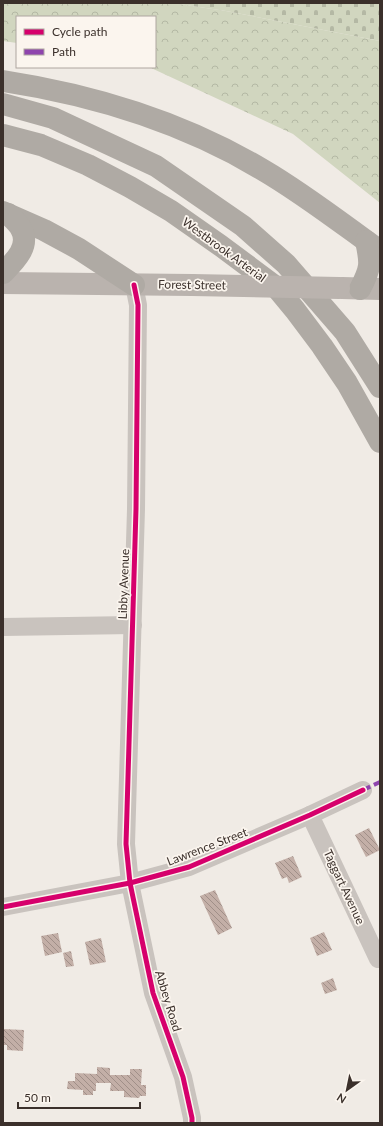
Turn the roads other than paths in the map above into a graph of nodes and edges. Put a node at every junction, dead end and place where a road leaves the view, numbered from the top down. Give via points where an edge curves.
1 (3, 81) edge
2 (3, 104) edge
3 (3, 135) edge
4 (5, 212) edge
5 (373, 246) edge
6 (3, 273) edge
7 (3, 284) edge
8 (134, 285) junction
9 (370, 289) edge
10 (380, 387) edge
11 (380, 442) edge
12 (133, 624) junction
13 (3, 626) edge
14 (363, 790) dead end
15 (310, 815) junction
16 (130, 883) junction
17 (3, 907) edge
18 (378, 959) dead end
19 (192, 1123) edge

1 - 5 highway via 81,96 155,119 192,134 268,173 327,211
2 - 10 highway via 53,118 156,166 243,226 286,264 345,332
3 - 11 highway, Westbrook Arterial via 41,145 130,187 171,211 276,287 347,383
4 - 6 highway via 21,228 24,246
4 - 8 highway via 79,249
5 - 9 highway via 369,271
7 - 8 street, Forest Street
8 - 9 street, Forest Street, bridge
8 - 12 street, Libby Avenue via 138,305
12 - 13 street
12 - 16 street, Libby Avenue via 126,844
14 - 15 street, Lawrence Street
15 - 16 street, Lawrence Street via 189,867
15 - 18 street, Taggart Avenue
16 - 17 street, Lawrence Street
16 - 19 street, Abbey Road via 153,993 183,1077

